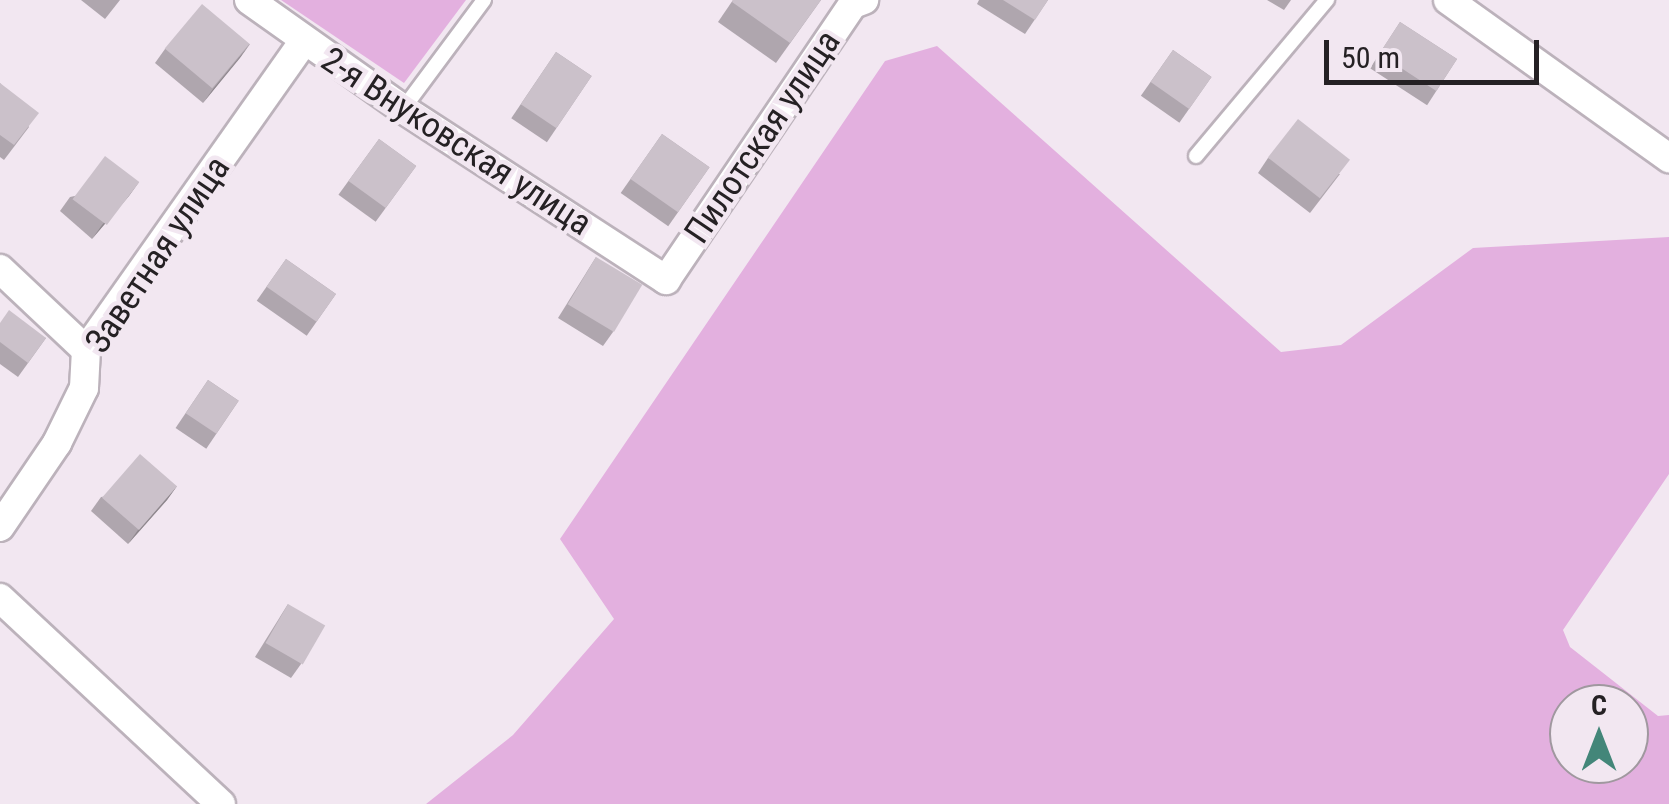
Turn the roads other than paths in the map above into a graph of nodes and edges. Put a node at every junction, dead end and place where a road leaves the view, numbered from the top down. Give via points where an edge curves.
1 (249, 0) edge
2 (484, 0) edge
3 (1327, 0) edge
4 (1448, 0) edge
5 (849, 1) edge
6 (304, 41) junction
7 (403, 108) junction
8 (1196, 156) dead end
9 (1669, 158) edge
10 (0, 268) edge
11 (666, 280) joint
12 (86, 350) junction
13 (0, 528) edge
14 (0, 598) edge
15 (221, 804) edge

1 - 6 street, 2-я Внуковская улица
2 - 7 lane
3 - 8 lane
4 - 9 street
5 - 11 street, Пилотская улица
6 - 7 street, 2-я Внуковская улица
6 - 12 street, Заветная улица
7 - 11 street, 2-я Внуковская улица
10 - 12 street
12 - 13 street, Заветная улица via 84,388 57,443
14 - 15 street

